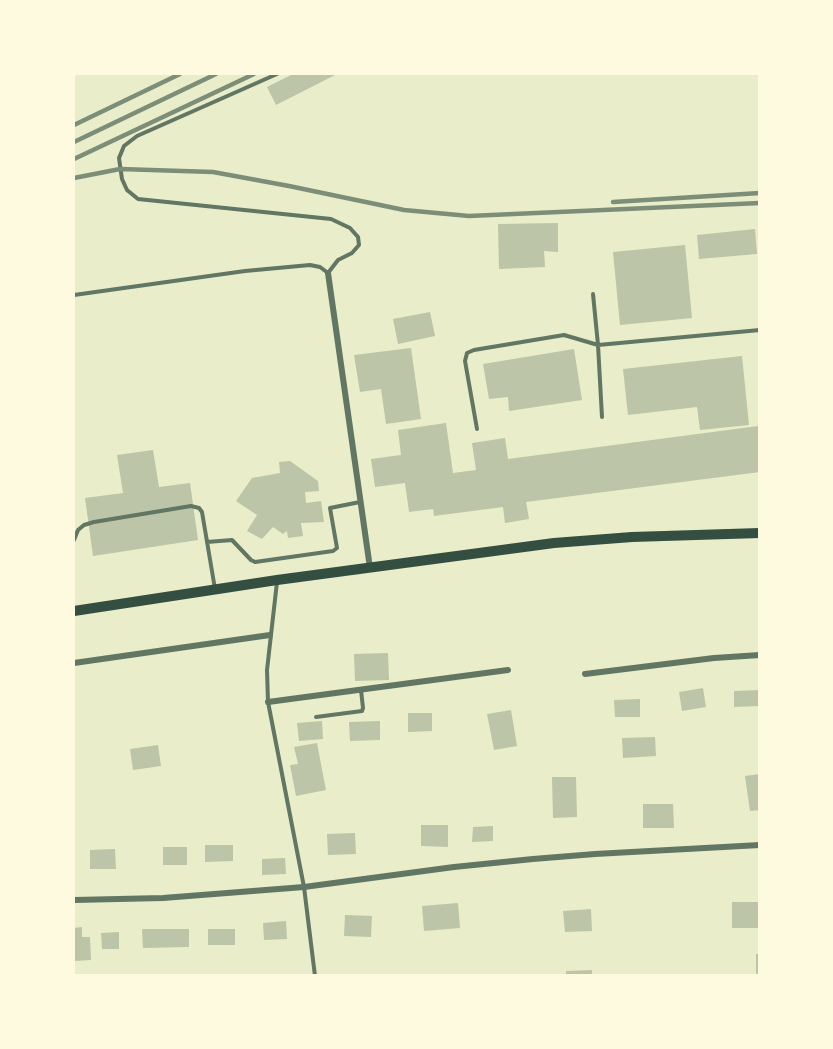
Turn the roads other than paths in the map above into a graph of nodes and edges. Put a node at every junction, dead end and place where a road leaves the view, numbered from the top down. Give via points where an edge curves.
1 (277, 74) edge
2 (328, 273) junction
3 (592, 294) dead end
4 (74, 295) edge
5 (759, 330) edge
6 (598, 345) junction
7 (602, 417) dead end
8 (477, 429) dead end
9 (360, 502) junction
10 (759, 533) edge
11 (74, 540) edge
12 (207, 542) junction
13 (370, 568) junction
14 (277, 580) junction
15 (215, 590) junction
16 (74, 611) edge
17 (270, 635) junction
18 (759, 655) edge
19 (74, 663) edge
20 (508, 670) dead end
21 (585, 674) dead end
22 (361, 689) junction
23 (268, 702) junction
24 (316, 717) dead end
25 (759, 845) edge
26 (304, 887) junction
27 (74, 900) edge
28 (315, 975) edge

1 - 2 lane via 137,136 124,146 119,158 122,179 138,199 332,219 350,228 359,245
2 - 4 lane via 310,265
2 - 9 street
3 - 6 lane
5 - 6 lane
6 - 7 lane
6 - 8 lane via 564,334 467,353 465,361
9 - 12 lane via 330,508 337,548 333,551 255,562 232,540
9 - 13 street
10 - 13 main road via 554,543
11 - 12 lane via 78,530 94,522 191,506 202,512
12 - 15 lane
13 - 14 main road
14 - 15 main road
14 - 17 lane
15 - 16 main road
17 - 19 street
17 - 23 lane
18 - 21 street
20 - 22 street
22 - 23 street
22 - 24 lane via 362,711
23 - 26 lane
25 - 26 street via 533,859
26 - 27 street via 163,898
26 - 28 lane

